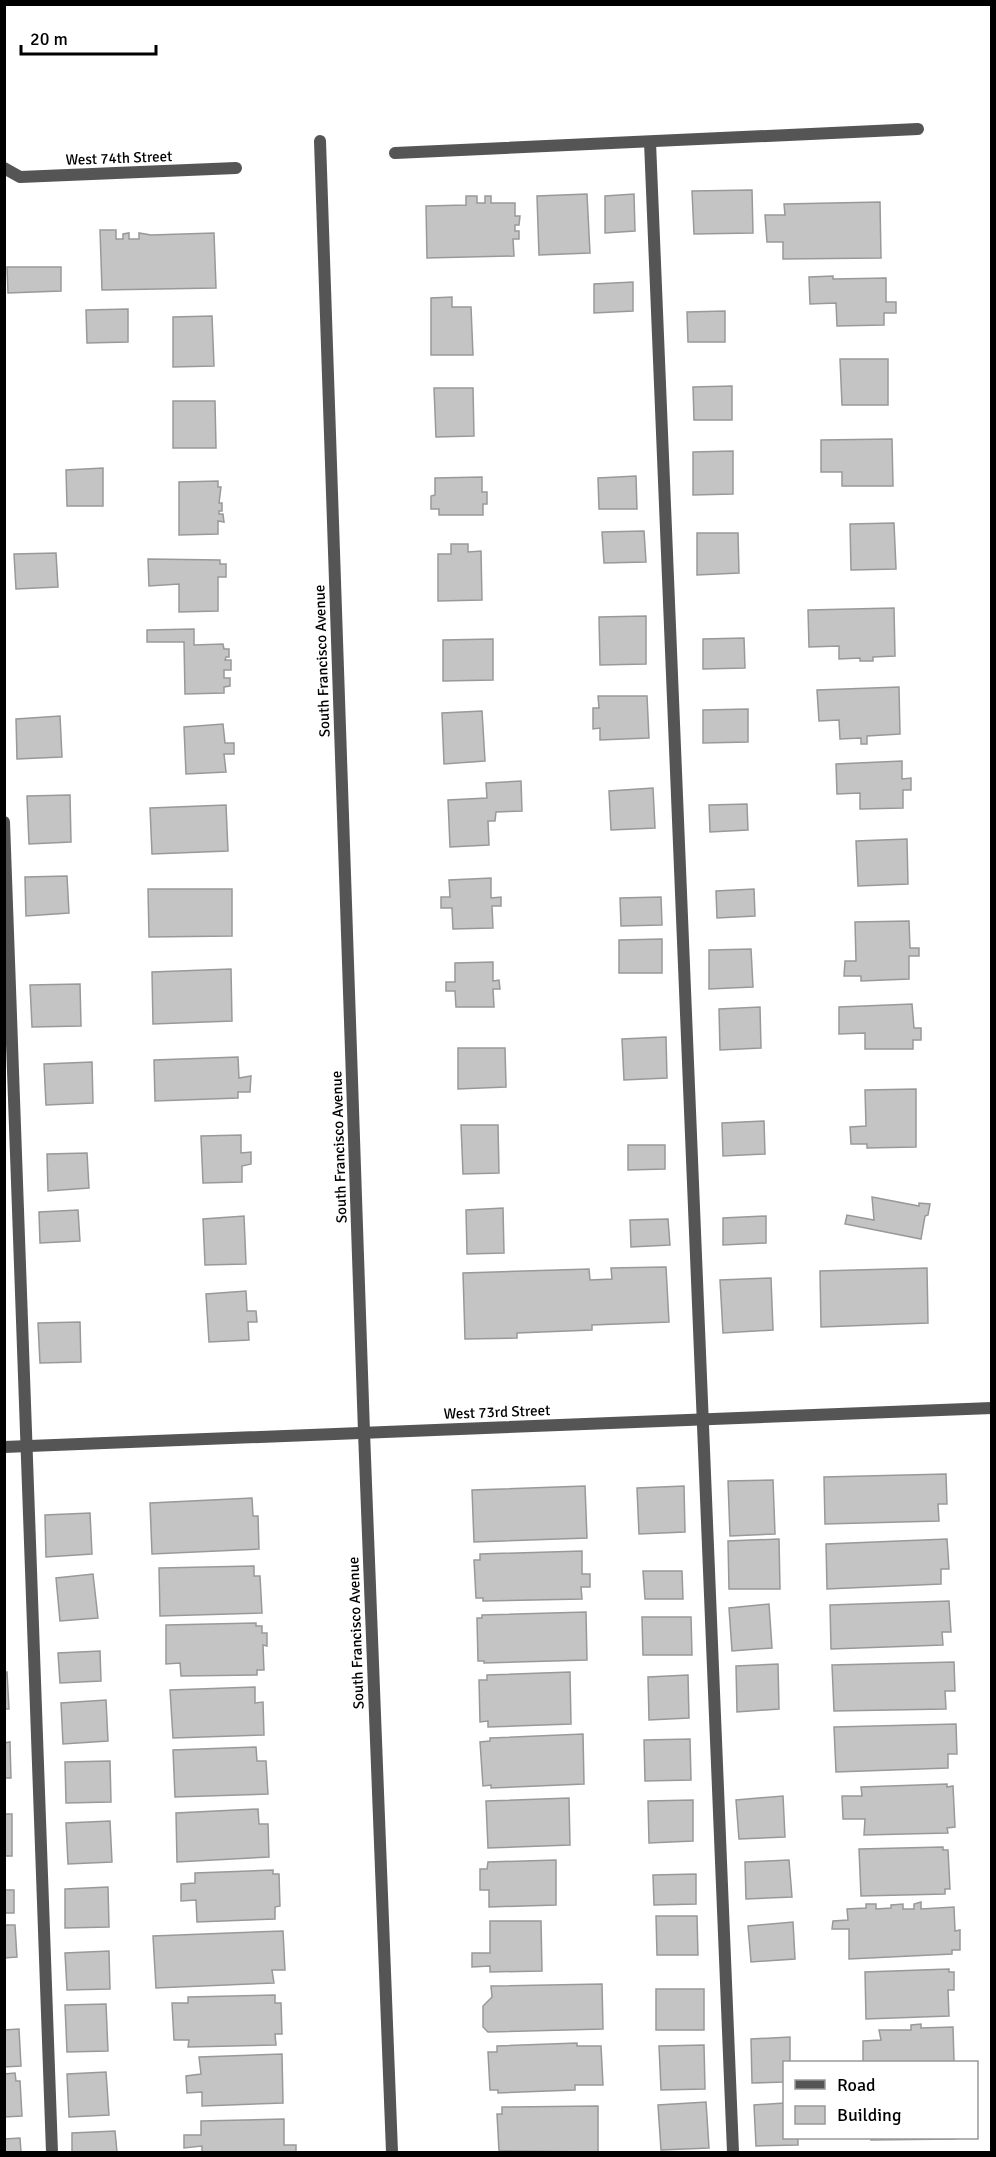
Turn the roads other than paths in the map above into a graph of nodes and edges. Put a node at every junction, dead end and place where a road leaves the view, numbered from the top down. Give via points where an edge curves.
1 (918, 129) dead end
2 (320, 141) dead end
3 (650, 142) junction
4 (395, 153) dead end
5 (4, 168) edge
6 (236, 168) dead end
7 (4, 822) edge
8 (992, 1408) edge
9 (704, 1419) junction
10 (364, 1432) junction
11 (27, 1446) junction
12 (4, 1447) edge
13 (52, 2152) edge
14 (392, 2152) edge
15 (733, 2152) edge

1 - 3 street
2 - 10 street, South Francisco Avenue
3 - 4 street
3 - 9 street
5 - 6 street, West 74th Street via 20,177
7 - 11 street
8 - 9 street, West 73rd Street
9 - 10 street, West 73rd Street
9 - 15 street
10 - 11 street, West 73rd Street
10 - 14 street, South Francisco Avenue
11 - 12 street, West 73rd Street
11 - 13 street

